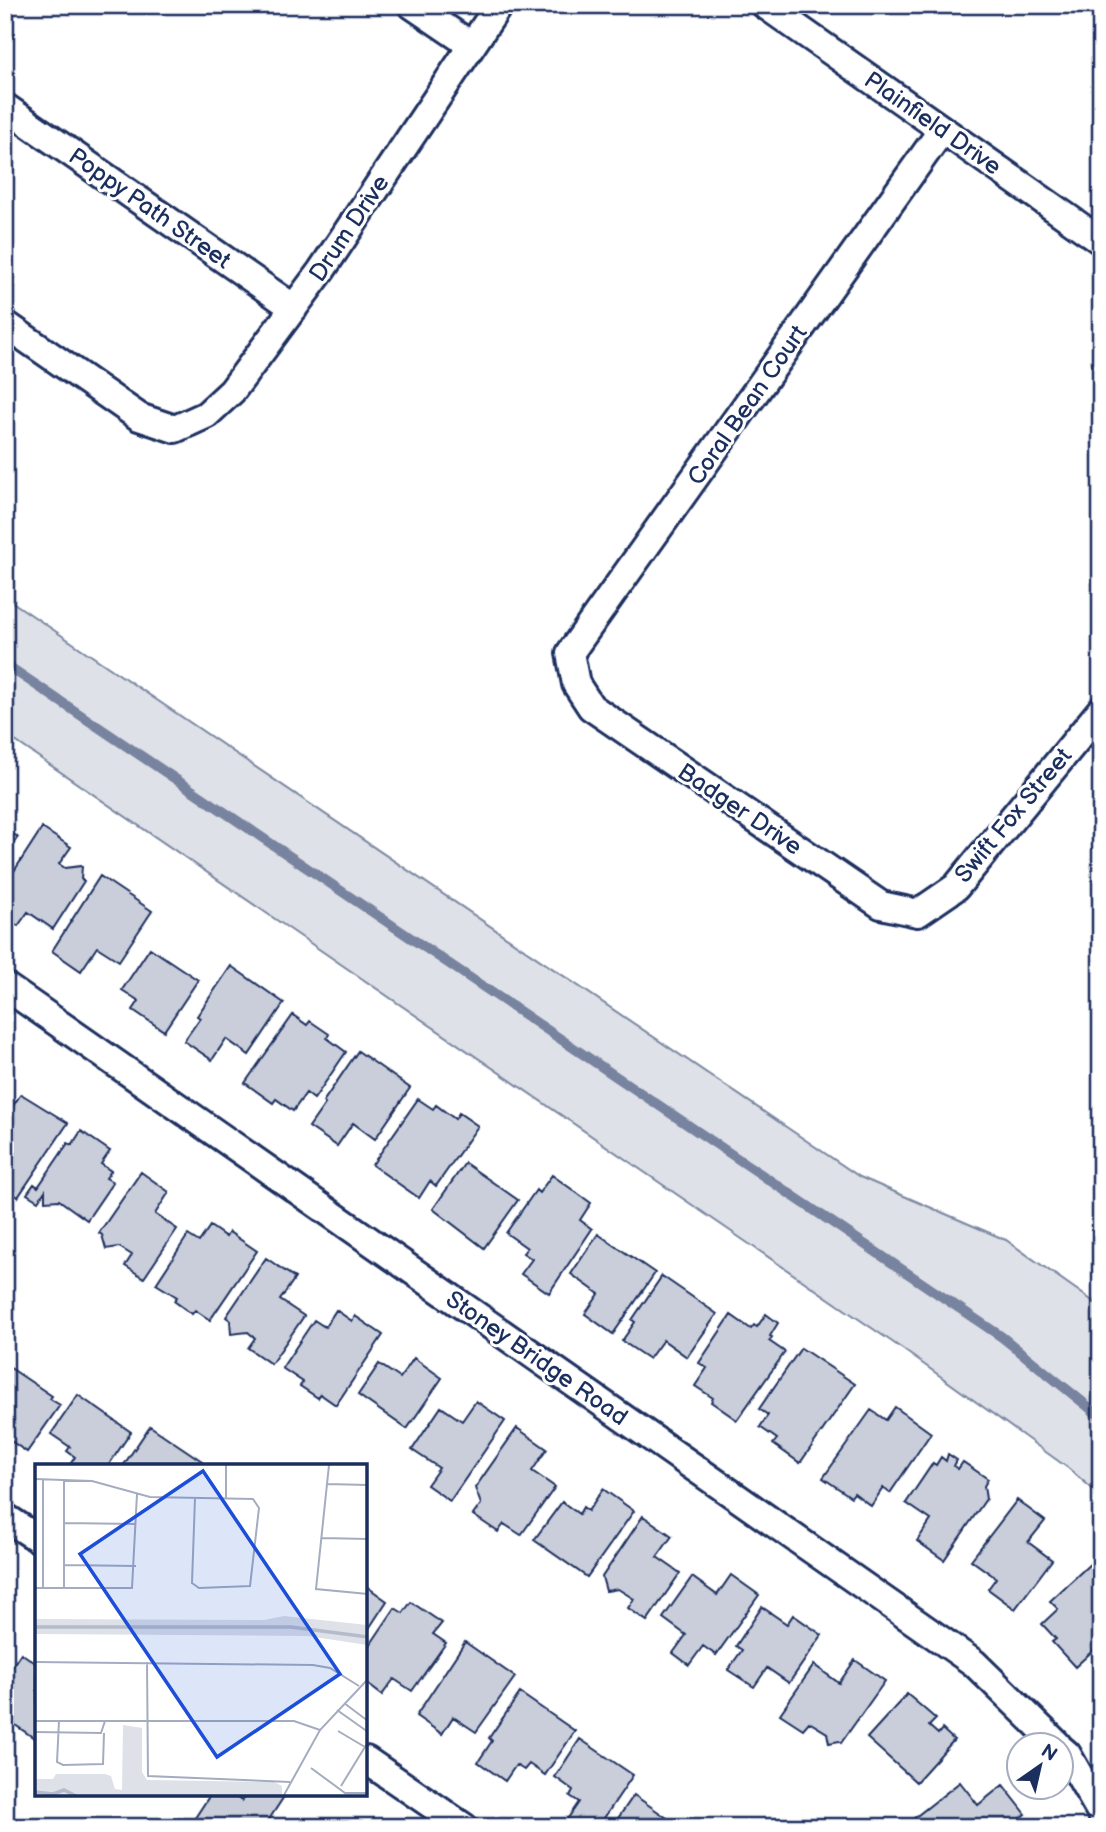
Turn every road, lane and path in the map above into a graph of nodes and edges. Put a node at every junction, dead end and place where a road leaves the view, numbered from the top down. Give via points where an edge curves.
1 (412, 5) edge
2 (499, 5) edge
3 (765, 5) edge
4 (471, 45) junction
5 (5, 107) edge
6 (942, 130) junction
7 (1101, 240) edge
8 (294, 308) junction
9 (5, 324) edge
10 (576, 684) joint
11 (1101, 710) edge
12 (918, 913) joint
13 (5, 986) edge
14 (5, 1517) edge
15 (35, 1537) edge
16 (1043, 1730) edge
17 (368, 1761) edge
18 (1074, 1766) edge
19 (1101, 1812) edge
20 (464, 1827) edge

1 - 4 street
2 - 4 street, Drum Drive
3 - 6 street, Plainfield Drive
4 - 8 street, Drum Drive
5 - 8 street, Poppy Path Street
6 - 7 street, Plainfield Drive
6 - 10 street, Coral Bean Court via 570,653
8 - 9 street, Drum Drive via 232,391 205,415 176,429 139,417
10 - 12 street, Badger Drive via 591,707 881,905
11 - 12 street, Swift Fox Street via 956,887
13 - 16 street, Stoney Bridge Road via 974,1663
14 - 15 street
17 - 20 street
18 - 19 street, Stoney Bridge Road

